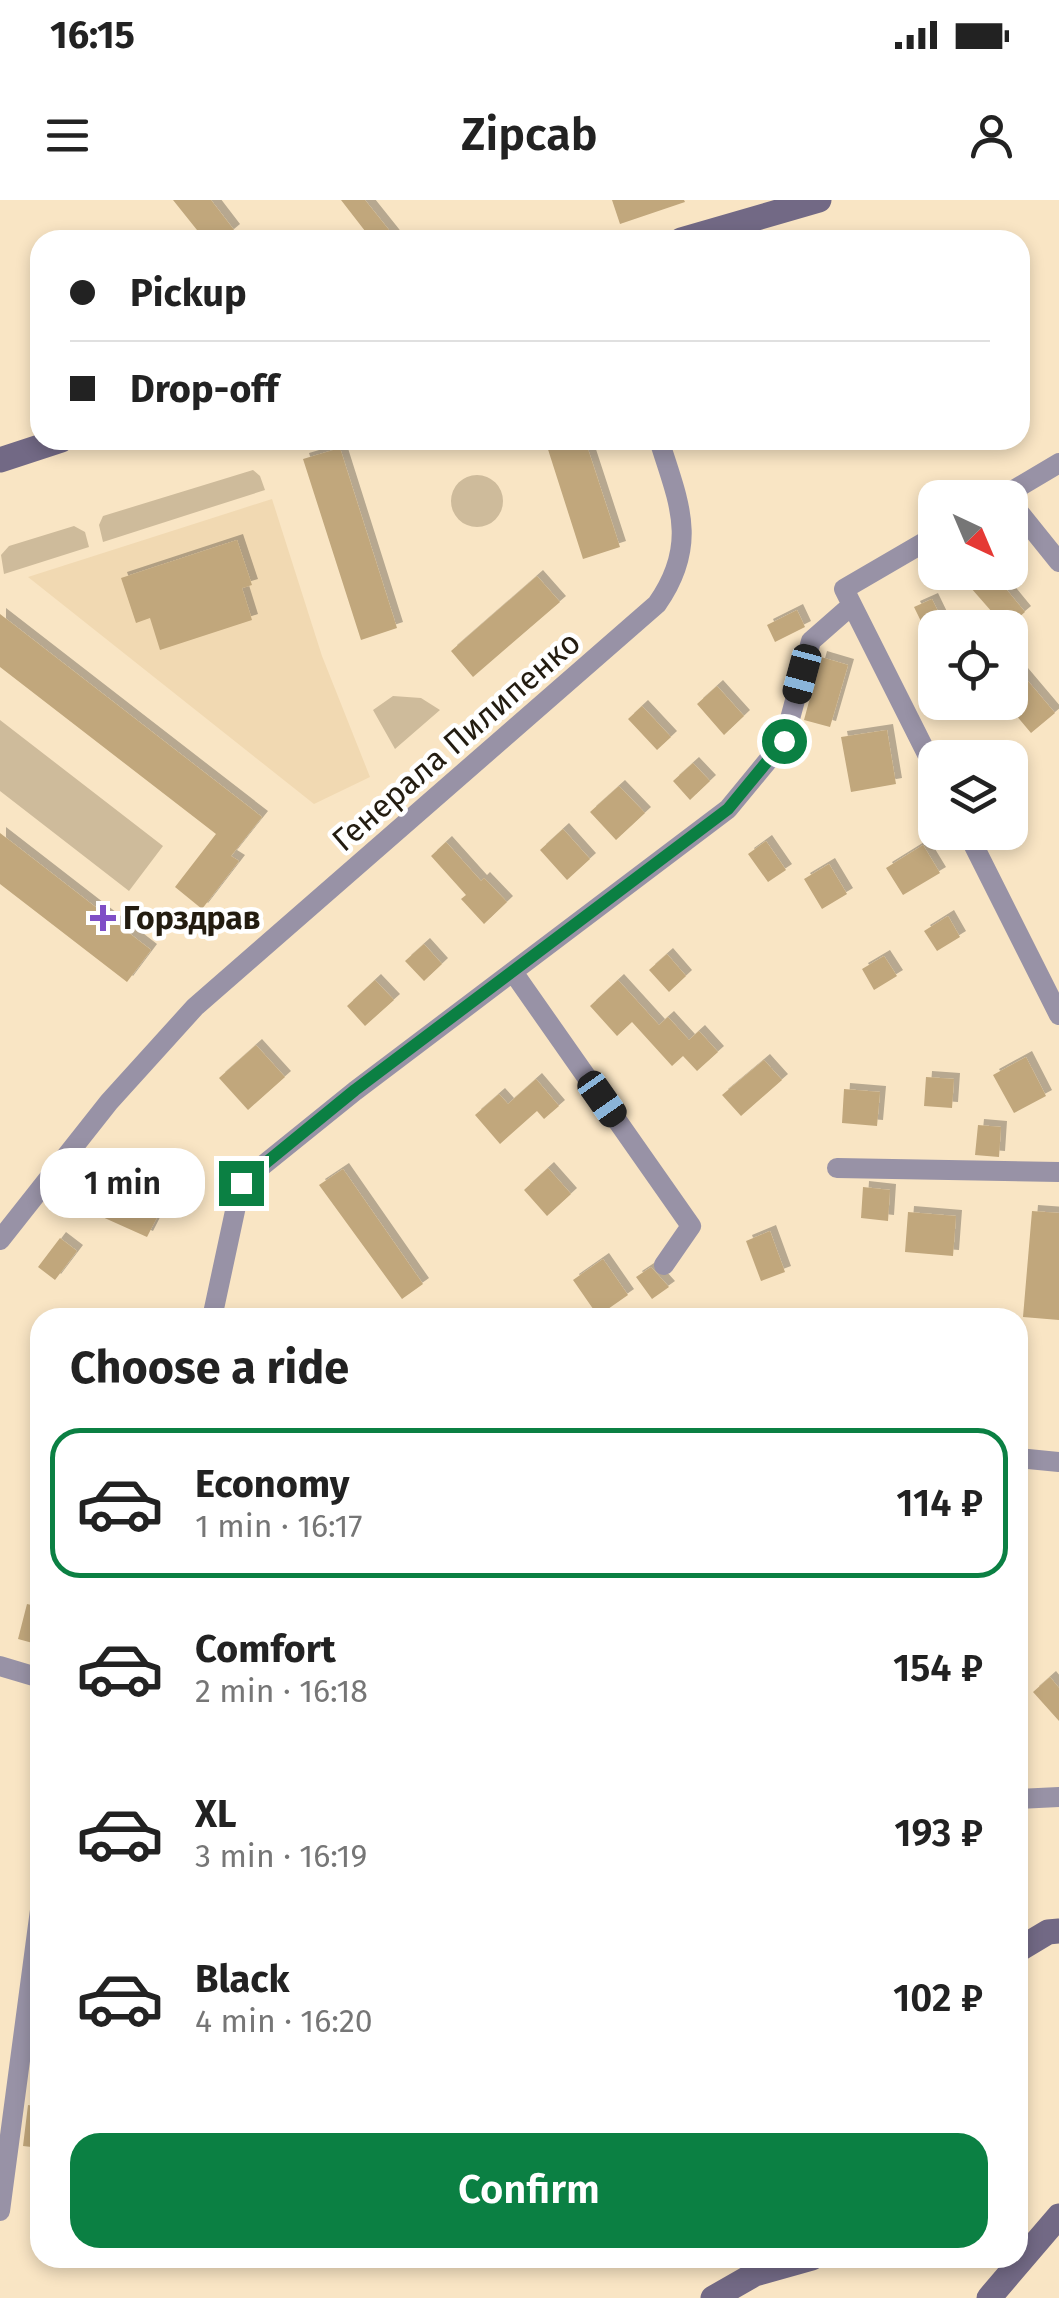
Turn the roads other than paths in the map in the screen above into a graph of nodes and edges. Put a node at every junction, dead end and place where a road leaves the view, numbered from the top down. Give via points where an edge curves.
1 (818, 200) edge
2 (765, 207) edge
3 (706, 230) edge
4 (30, 450) edge
5 (662, 450) edge
6 (0, 460) edge
7 (1059, 463) edge
8 (1028, 483) edge
9 (1028, 525) edge
10 (918, 546) edge
11 (1059, 562) edge
12 (852, 605) junction
13 (920, 740) edge
14 (975, 850) edge
15 (513, 972) junction
16 (1059, 1015) edge
17 (837, 1168) dead end
18 (1059, 1172) edge
19 (0, 1240) edge
20 (664, 1265) dead end
21 (214, 1308) edge
22 (1028, 1459) edge
23 (1059, 1462) edge
24 (0, 1666) edge
25 (30, 1675) edge
26 (1059, 1797) edge
27 (1028, 1799) edge
28 (1059, 1931) edge
29 (1028, 1944) edge
30 (30, 1986) edge
31 (0, 2212) edge
32 (1059, 2216) edge
33 (1028, 2252) edge
34 (776, 2268) edge
35 (1015, 2268) edge
36 (713, 2298) edge
37 (989, 2298) edge

1 - 2 street
2 - 3 street
4 - 6 street
5 - 19 street, Генерала Пилипенко via 683,541 677,570 658,604 164,1038
7 - 8 street
9 - 11 street
10 - 12 street via 844,589
12 - 13 street
12 - 15 street via 811,641 784,741 728,809
14 - 16 street
15 - 20 street via 691,1226
15 - 21 street via 241,1183
17 - 18 street
22 - 23 street
24 - 25 street
26 - 27 street
28 - 29 street
30 - 31 street
32 - 33 street
34 - 36 street
35 - 37 street

